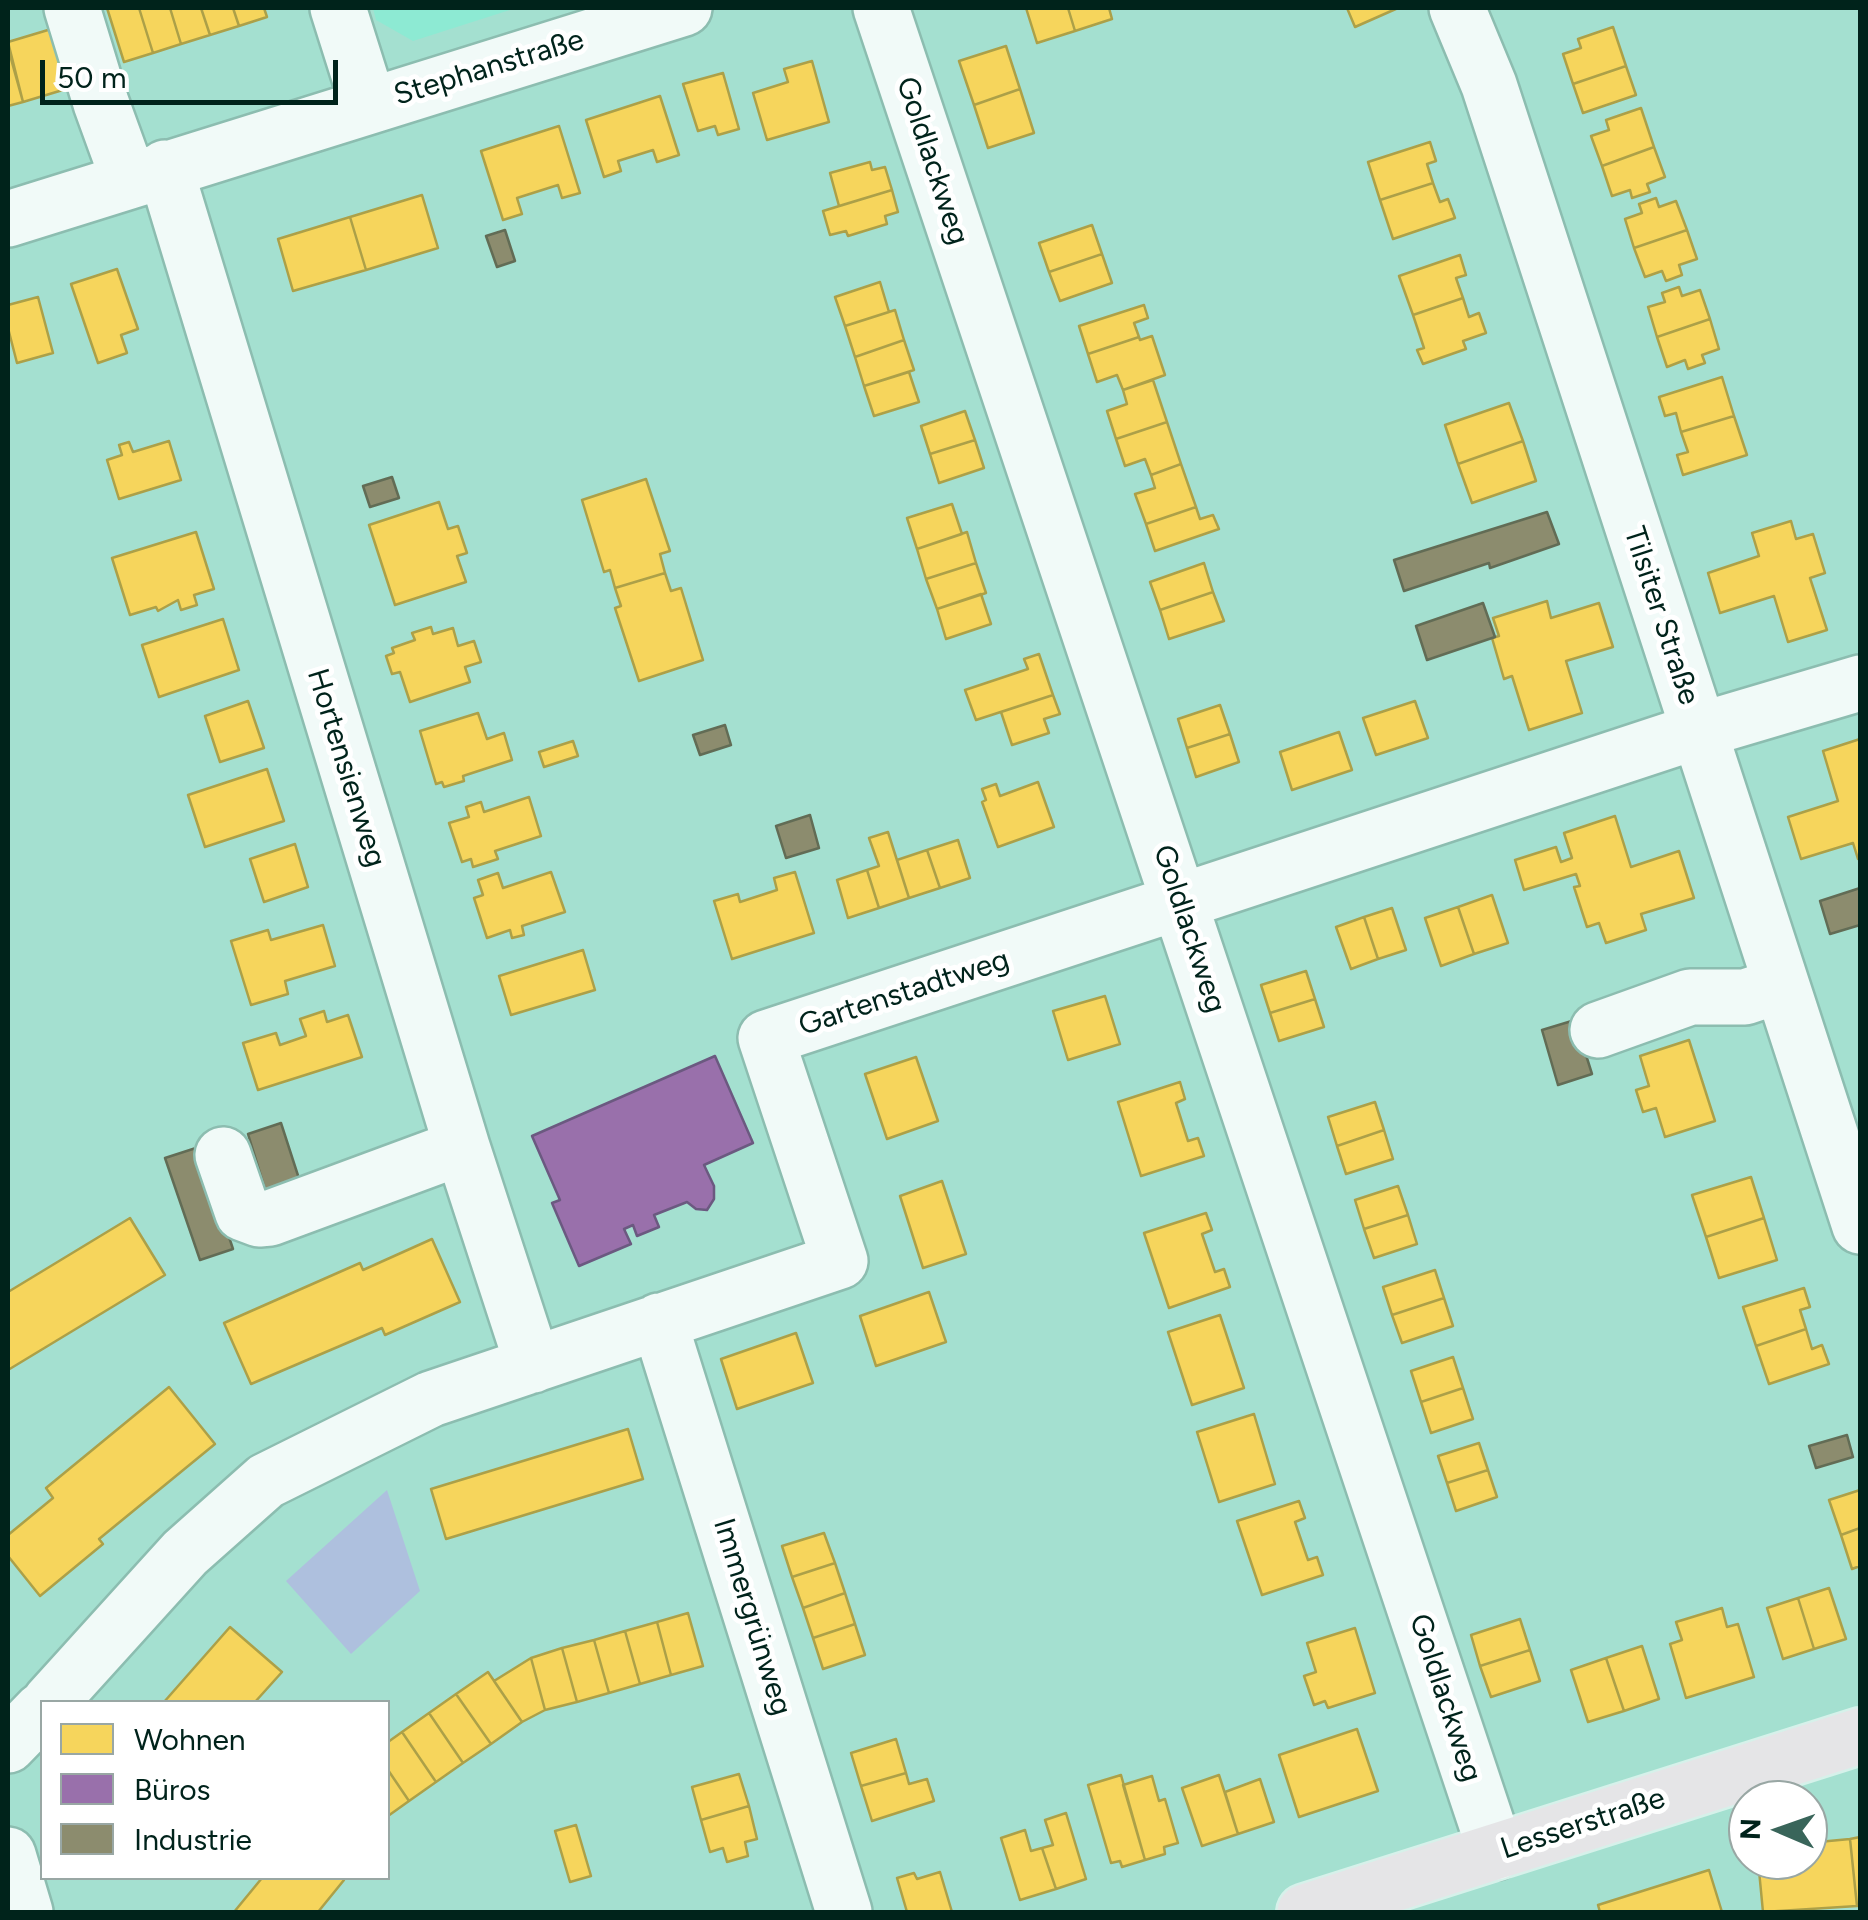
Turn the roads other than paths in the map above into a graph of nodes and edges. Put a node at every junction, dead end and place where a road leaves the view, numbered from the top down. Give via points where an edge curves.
1 (72, 8) edge
2 (338, 8) edge
3 (684, 8) edge
4 (881, 8) edge
5 (1457, 8) edge
6 (369, 106) junction
7 (147, 174) junction
8 (8, 219) edge
9 (1860, 684) edge
10 (1698, 731) junction
11 (1180, 901) junction
12 (1781, 984) junction
13 (1598, 1030) dead end
14 (462, 1147) junction
15 (223, 1156) dead end
16 (1860, 1226) edge
17 (658, 1321) junction
18 (533, 1365) junction
19 (52, 1700) edge
20 (40, 1712) edge
21 (1860, 1736) edge
22 (8, 1745) edge
23 (1496, 1852) junction
24 (8, 1855) edge
25 (25, 1912) edge
26 (844, 1912) edge
27 (1305, 1912) edge

1 - 7 street, Hortensienweg
2 - 6 street
3 - 6 street, Stephanstraße
4 - 11 street, Goldlackweg
5 - 10 street, Tilsiter Straße via 1489,86
6 - 7 street, Stephanstraße
7 - 8 street, Stephanstraße
7 - 14 street, Hortensienweg
9 - 10 street, Gartenstadtweg
10 - 11 street, Gartenstadtweg
10 - 12 street, Tilsiter Straße
11 - 17 street, Gartenstadtweg via 766,1038 840,1261
11 - 23 street, Goldlackweg
12 - 13 street via 1745,997 1690,997
12 - 16 street, Tilsiter Straße
14 - 15 street via 259,1219 243,1213
14 - 18 street, Hortensienweg
17 - 18 street, Gartenstadtweg
17 - 26 street, Immergrünweg
18 - 19 street, Gartenstadtweg via 431,1400 266,1481 185,1553
20 - 22 street
21 - 23 main road, Lesserstraße
23 - 27 main road, Lesserstraße
24 - 25 street

